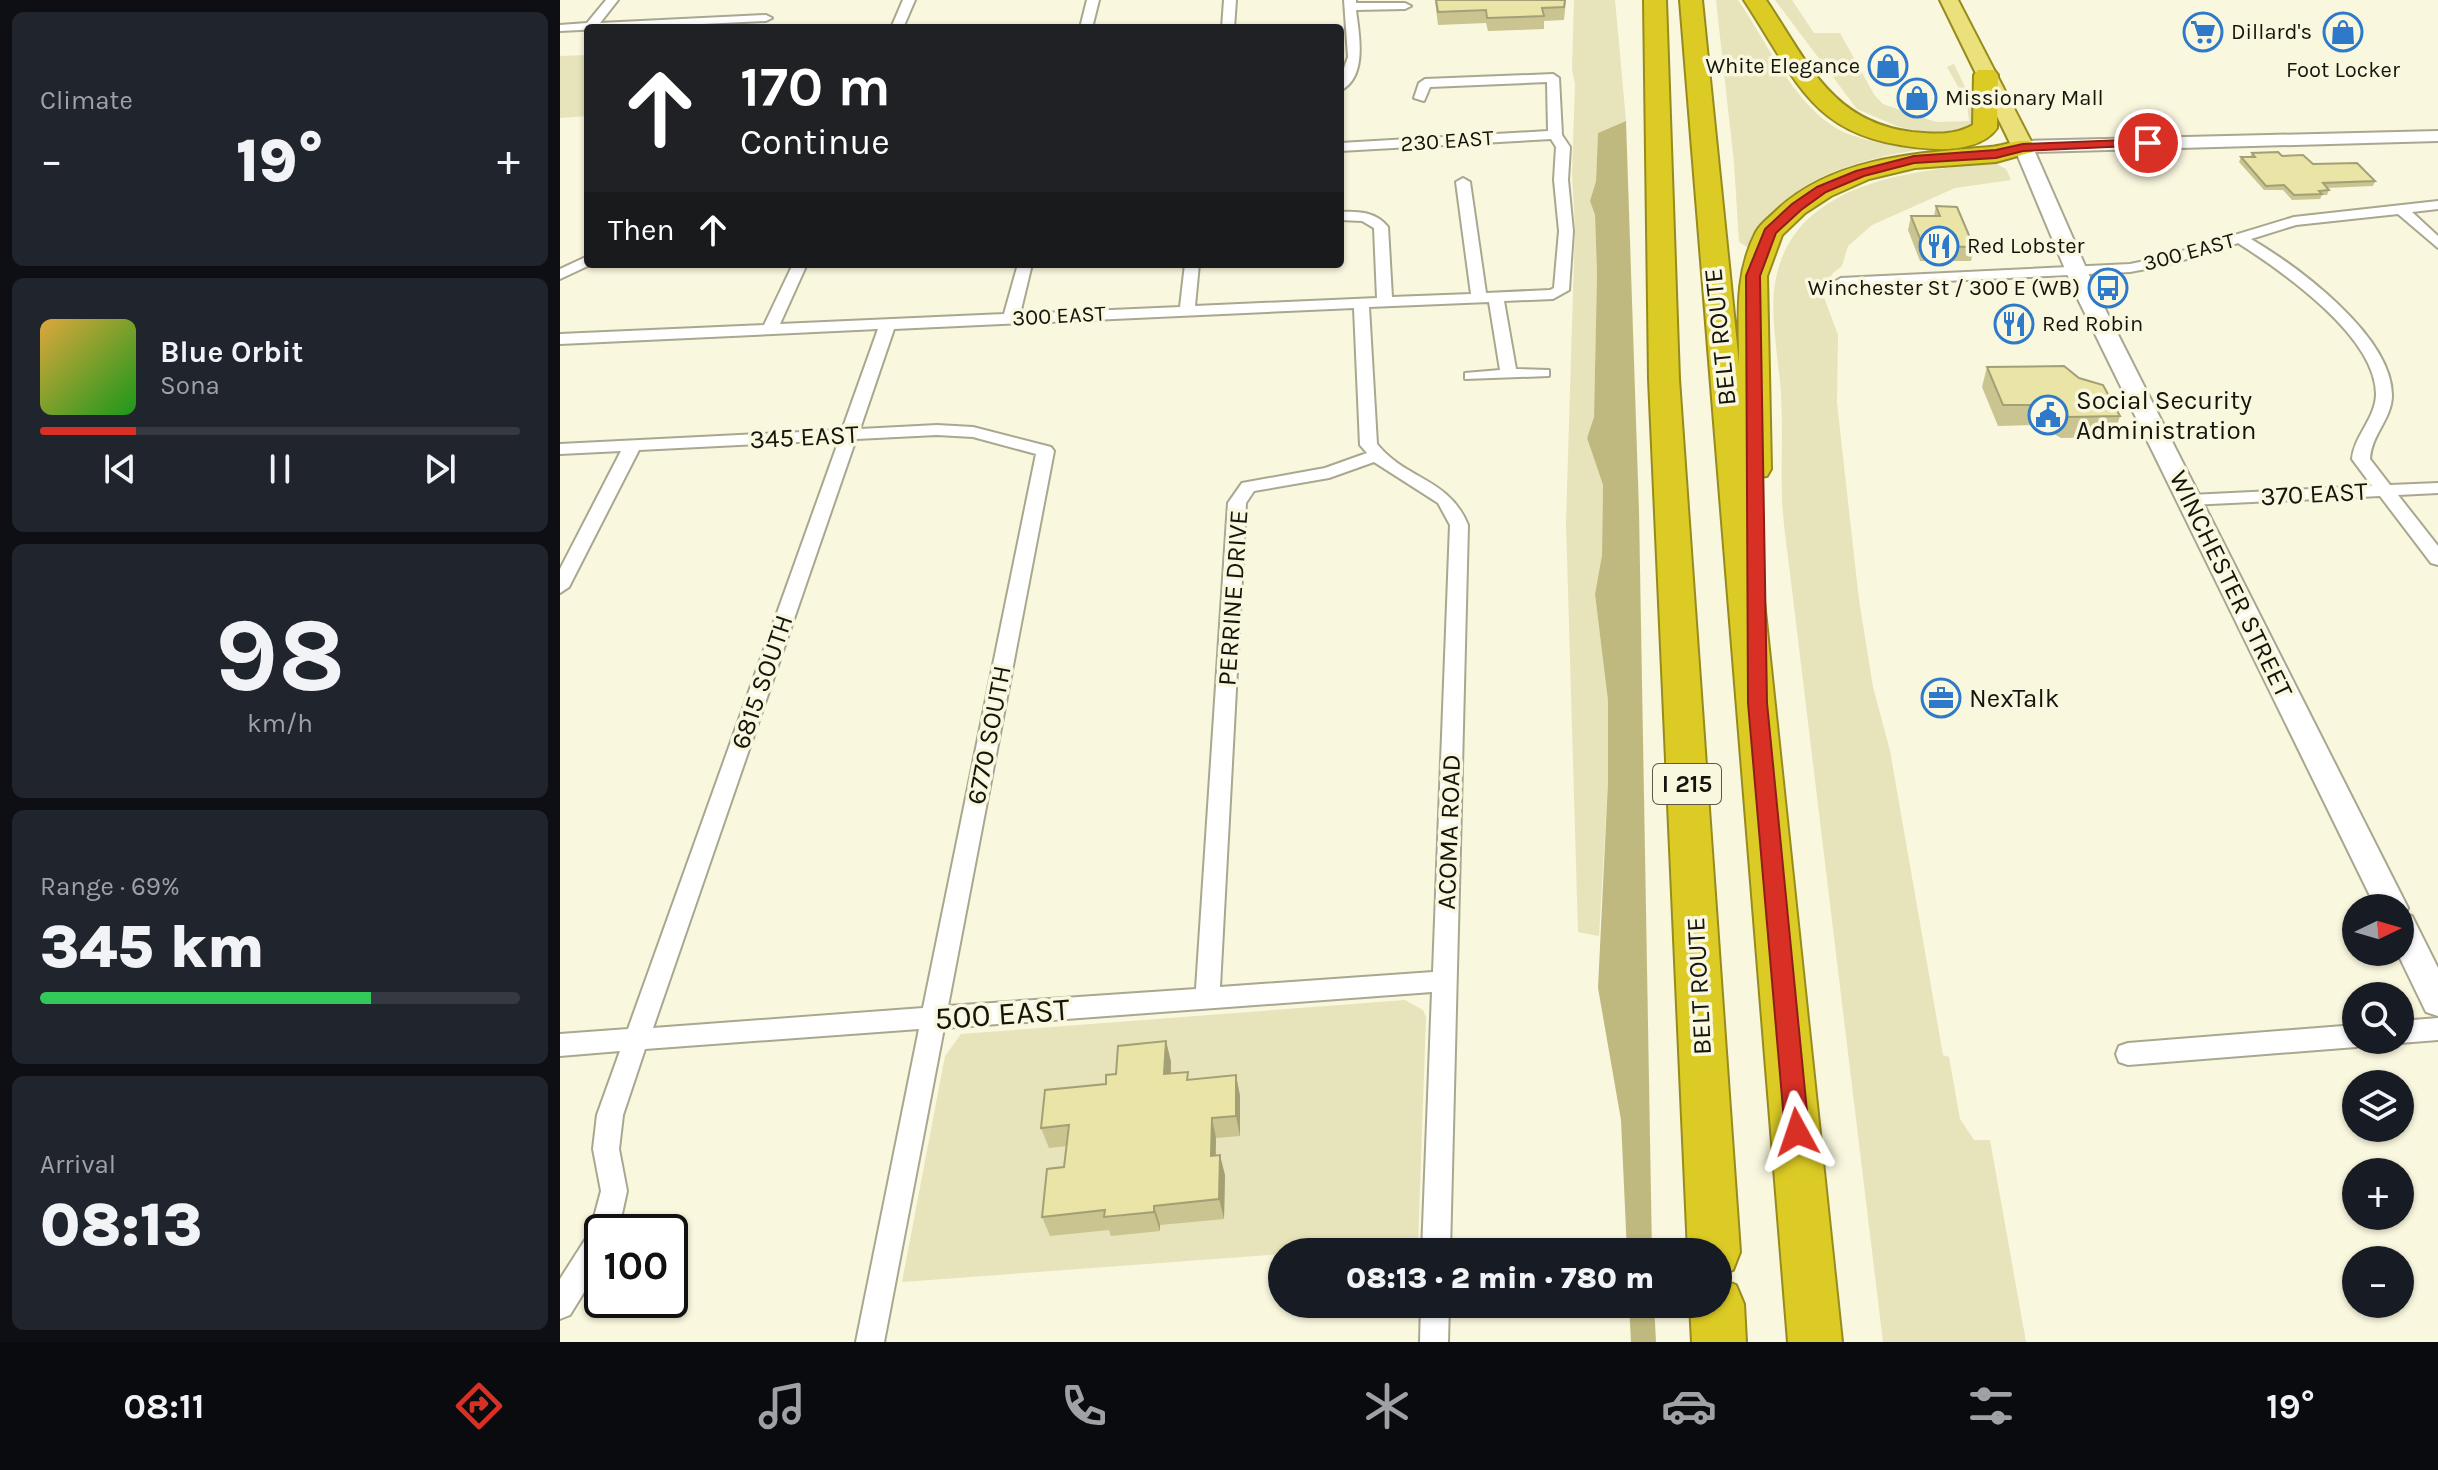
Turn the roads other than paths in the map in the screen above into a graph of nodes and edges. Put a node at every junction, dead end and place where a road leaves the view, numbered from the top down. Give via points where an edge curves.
1 (612, 0) edge
2 (909, 0) edge
3 (1093, 0) edge
4 (1230, 0) edge
5 (1633, 0) edge
6 (1655, 0) edge
7 (1691, 0) edge
8 (1755, 0) edge
9 (1949, 0) edge
10 (1350, 3) edge
11 (1405, 6) dead end
12 (766, 19) edge
13 (592, 24) edge
14 (656, 24) edge
15 (899, 24) edge
16 (1087, 24) edge
17 (1228, 24) edge
18 (584, 27) edge
19 (560, 28) edge
20 (1986, 75) junction
21 (1344, 83) edge
22 (1420, 98) dead end
23 (2438, 127) edge
24 (1555, 135) junction
25 (2438, 136) edge
26 (1937, 142) junction
27 (2148, 143) junction
28 (1344, 147) edge
29 (2023, 147) junction
30 (1463, 182) dead end
31 (1659, 187) junction
32 (2438, 205) edge
33 (2401, 209) junction
34 (1344, 216) edge
35 (2240, 238) junction
36 (2438, 244) edge
37 (584, 262) edge
38 (798, 268) edge
39 (1024, 268) edge
40 (1192, 268) edge
41 (2076, 271) junction
42 (560, 275) edge
43 (1841, 282) dead end
44 (1488, 297) junction
45 (1385, 301) junction
46 (1361, 302) junction
47 (1187, 310) junction
48 (1011, 319) junction
49 (888, 324) junction
50 (770, 330) junction
51 (560, 339) edge
52 (1543, 373) dead end
53 (1509, 375) junction
54 (1471, 376) dead end
55 (849, 435) junction
56 (633, 445) junction
57 (560, 449) edge
58 (1045, 451) joint
59 (1375, 456) junction
60 (2438, 488) edge
61 (2384, 491) junction
62 (2190, 500) junction
63 (2438, 559) edge
64 (560, 587) edge
65 (1757, 703) junction
66 (2385, 894) edge
67 (2414, 953) edge
68 (1444, 981) junction
69 (1207, 999) junction
70 (2438, 1002) edge
71 (933, 1019) junction
72 (2438, 1029) edge
73 (2414, 1031) edge
74 (2342, 1037) edge
75 (637, 1039) junction
76 (560, 1045) edge
77 (2128, 1054) dead end
78 (608, 1214) edge
79 (1436, 1238) edge
80 (1713, 1238) edge
81 (584, 1267) edge
82 (560, 1305) edge
83 (1435, 1318) edge
84 (1718, 1318) edge
85 (870, 1342) edge
86 (1434, 1342) edge
87 (1719, 1342) edge
88 (1815, 1342) edge

1 - 13 street
2 - 15 street
3 - 16 street
4 - 17 street
5 - 31 highway
6 - 31 highway, BELT ROUTE / I 215
7 - 65 highway, BELT ROUTE
8 - 26 highway via 1833,110 1876,132
9 - 20 main road, WINCHESTER STREET
10 - 11 street
10 - 21 street via 1354,65
12 - 14 street
18 - 19 street
20 - 26 highway via 1985,128 1968,138
20 - 29 main road, WINCHESTER STREET
22 - 24 street via 1425,83 1553,78
23 - 27 main road via 2180,136
24 - 28 street, 230 EAST
24 - 44 street, 300 EAST via 1563,147 1563,286 1558,292
25 - 27 main road
26 - 29 highway
27 - 29 main road
29 - 41 main road, WINCHESTER STREET
29 - 65 highway via 1914,160 1860,174 1822,190 1770,232 1753,276
30 - 44 street
31 - 80 highway, BELT ROUTE / I 215 via 1664,379
32 - 33 street, 300 EAST
33 - 35 street, 300 EAST via 2320,217
33 - 36 street
34 - 45 street via 1365,217 1381,227
35 - 41 street, 300 EAST via 2152,264
35 - 61 street via 2309,284 2370,354 2384,391 2361,459
37 - 42 street
38 - 50 street
39 - 48 street
40 - 47 street
41 - 43 street, 300 EAST
41 - 62 main road, WINCHESTER STREET
44 - 45 street, 300 EAST
44 - 53 street
45 - 46 street, 300 EAST
46 - 47 street, 300 EAST
46 - 59 street via 1366,430
47 - 48 street, 300 EAST
48 - 49 street, 300 EAST
49 - 50 street, 300 EAST
49 - 55 street, 6815 SOUTH
50 - 51 street, 300 EAST
52 - 53 street
53 - 54 street
55 - 56 street, 345 EAST
55 - 58 street, 345 EAST via 958,430
55 - 75 street, 6815 SOUTH
56 - 57 street, 345 EAST
56 - 64 street
58 - 71 street, 6770 SOUTH
59 - 68 street, ACOMA ROAD via 1442,495 1456,511 1459,525
59 - 69 street, PERRINE DRIVE via 1329,473 1248,487 1237,503
60 - 61 street, 370 EAST
61 - 62 street, 370 EAST
61 - 63 street
62 - 66 main road, WINCHESTER STREET
65 - 88 highway, BELT ROUTE
67 - 70 main road
68 - 69 street, 500 EAST
68 - 79 street, ACOMA ROAD
69 - 71 street, 500 EAST
71 - 75 street, 500 EAST
71 - 85 street, 6770 SOUTH
72 - 73 street
74 - 77 street
75 - 76 street, 500 EAST
75 - 78 street, 6815 SOUTH via 606,1132 614,1191
81 - 82 street
83 - 86 street
84 - 87 highway

